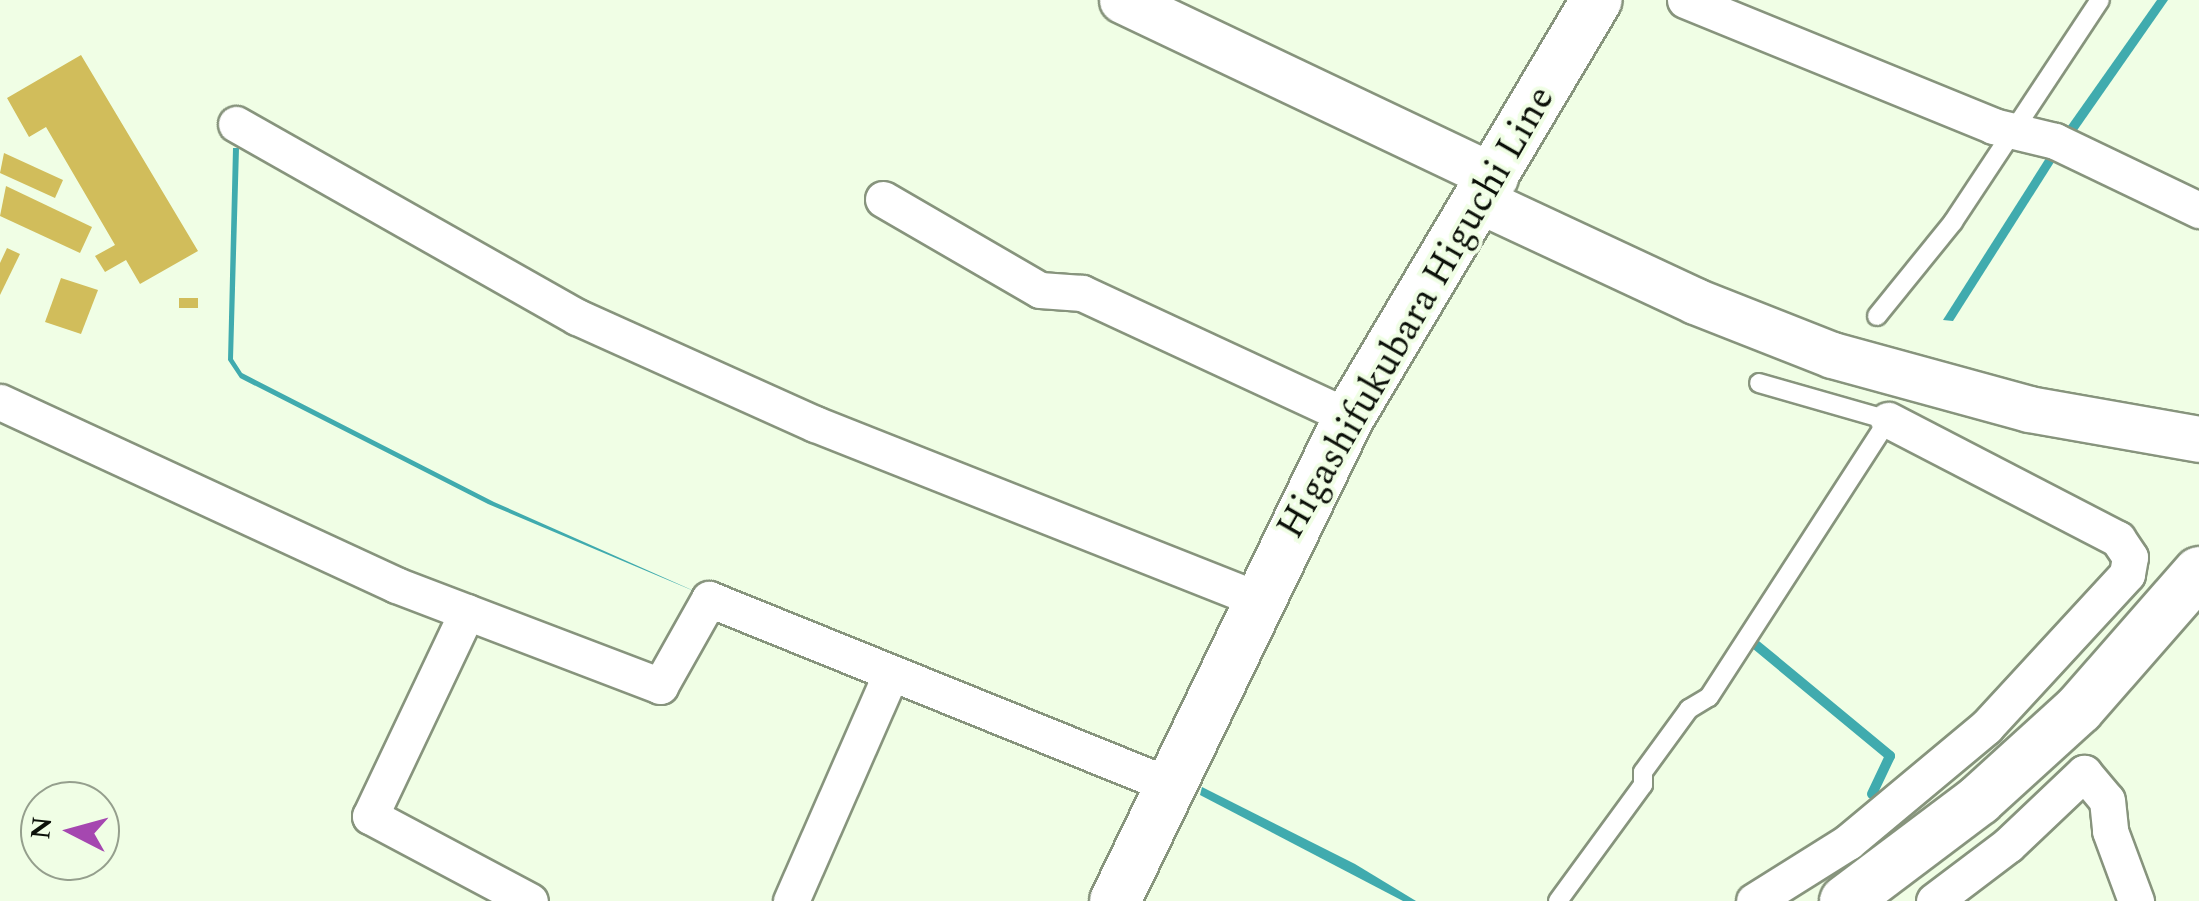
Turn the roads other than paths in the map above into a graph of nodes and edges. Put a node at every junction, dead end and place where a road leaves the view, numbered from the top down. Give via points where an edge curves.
1 (1122, 0) edge
2 (1596, 0) edge
3 (1685, 0) edge
4 (2100, 0) edge
5 (236, 124) dead end
6 (2014, 130) junction
7 (1488, 189) junction
8 (883, 199) dead end
9 (2199, 210) edge
10 (1878, 316) dead end
11 (1759, 383) dead end
12 (0, 402) edge
13 (1349, 417) junction
14 (1888, 420) junction
15 (2199, 439) edge
16 (2199, 572) edge
17 (1257, 599) junction
18 (467, 612) junction
19 (891, 672) junction
20 (1168, 784) junction
21 (1772, 896) edge
22 (530, 901) edge
23 (792, 901) edge
24 (1115, 901) edge
25 (1558, 901) edge
26 (1845, 901) edge
27 (1934, 901) edge
28 (2136, 901) edge

1 - 7 street
2 - 7 main road, Higashifukubara Higuchi Line
3 - 6 street
4 - 6 lane
5 - 17 street via 577,317 815,424
6 - 9 street via 2128,171
6 - 10 lane via 1953,222
7 - 13 main road, Higashifukubara Higuchi Line
7 - 15 street via 1678,294 1832,355 2029,408
8 - 13 street via 1040,290 1082,294
11 - 14 lane
12 - 18 street
13 - 17 main road, Higashifukubara Higuchi Line
14 - 21 street via 2118,539 2130,557 2127,574 1986,727
14 - 25 lane via 1710,697 1688,709 1644,772 1643,785
16 - 26 main road via 2079,709 1978,800
17 - 20 main road, Higashifukubara Higuchi Line
18 - 19 street via 660,686 709,599
18 - 22 street via 370,816
19 - 20 street
19 - 23 street
20 - 24 main road, Higashifukubara Higuchi Line
27 - 28 street via 2008,845 2084,774 2107,800 2110,831

